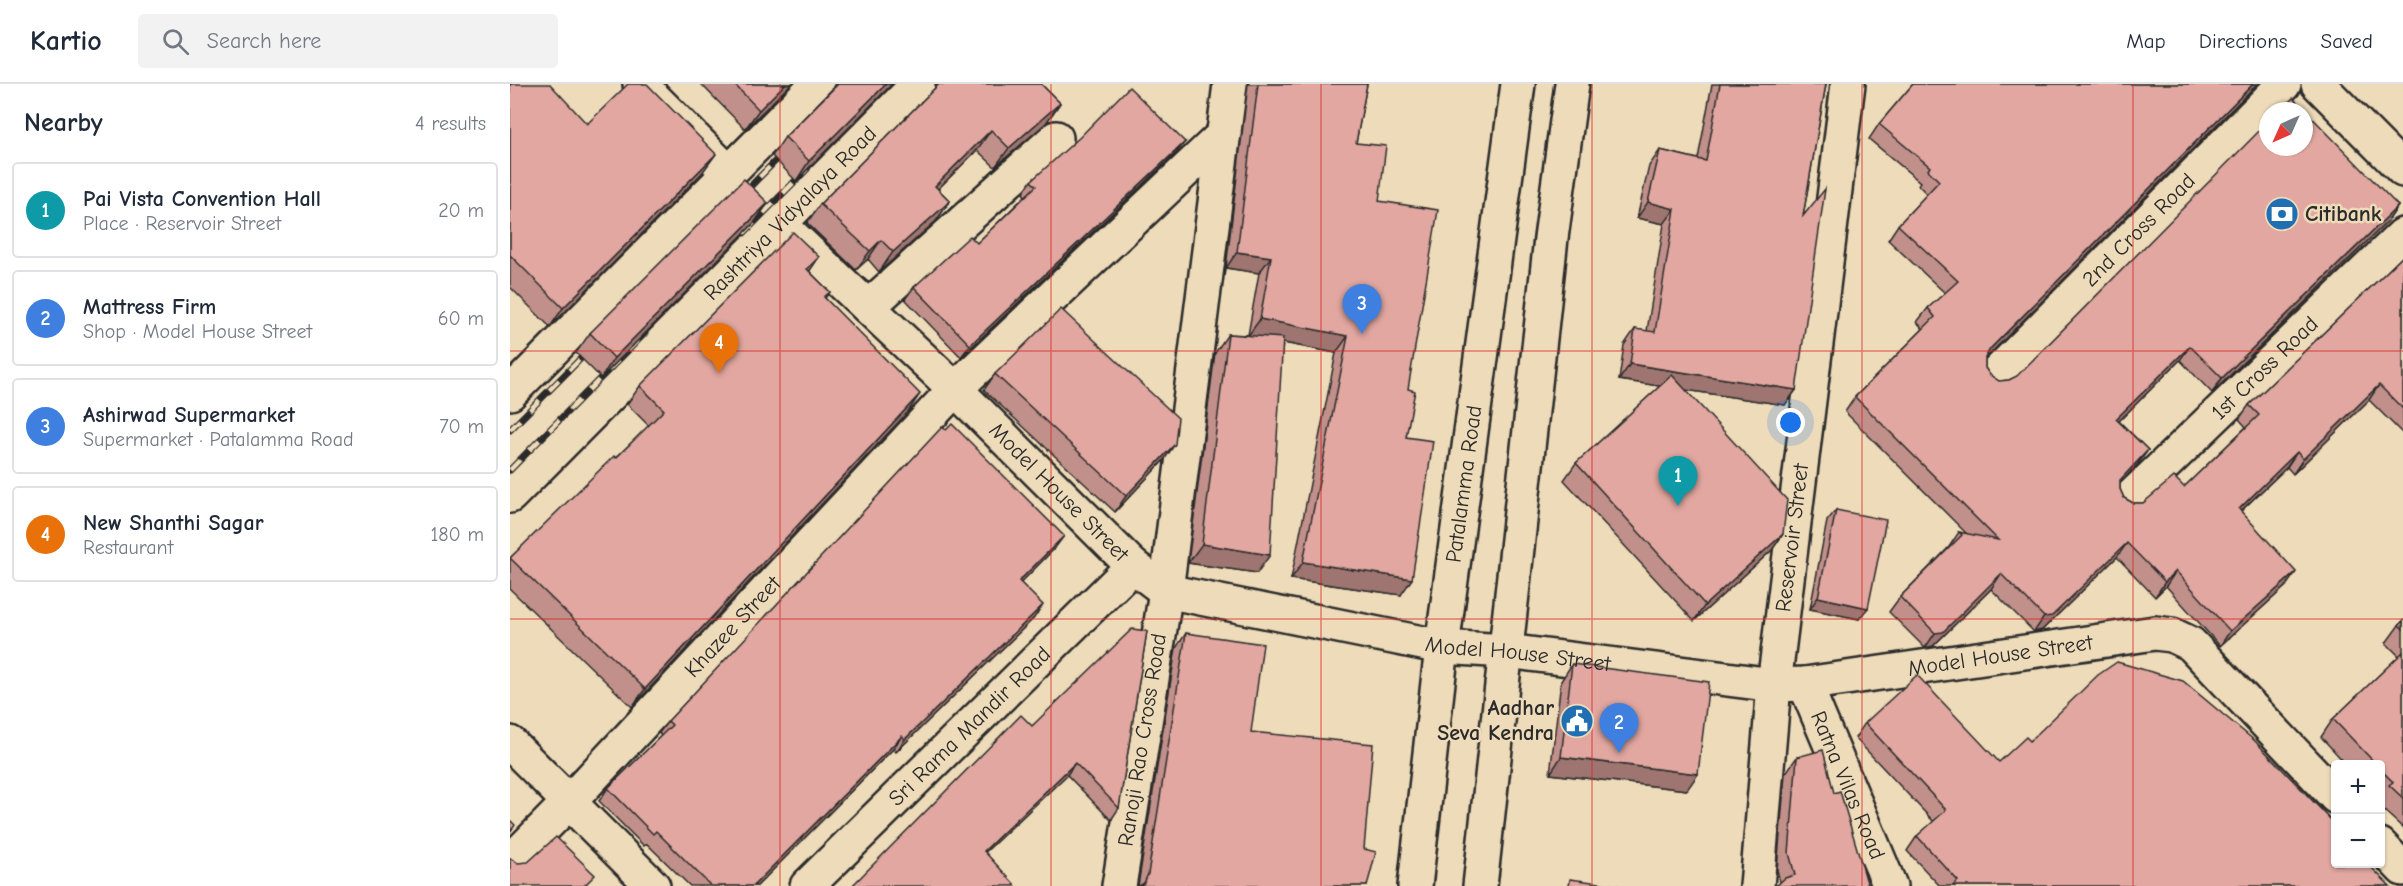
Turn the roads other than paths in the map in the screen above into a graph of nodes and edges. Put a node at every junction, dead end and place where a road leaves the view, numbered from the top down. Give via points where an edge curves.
1 (640, 84) edge
2 (817, 84) edge
3 (918, 84) edge
4 (1230, 84) edge
5 (1518, 84) edge
6 (1572, 84) edge
7 (1848, 84) edge
8 (2284, 84) edge
9 (2318, 84) edge
10 (1224, 134) junction
11 (1056, 138) edge
12 (2403, 170) edge
13 (729, 173) junction
14 (780, 224) junction
15 (2403, 235) edge
16 (868, 307) junction
17 (1993, 377) edge
18 (955, 389) junction
19 (510, 393) edge
20 (510, 496) edge
21 (2128, 500) edge
22 (1132, 566) junction
23 (1166, 591) junction
24 (1442, 647) junction
25 (1506, 651) junction
26 (1790, 685) junction
27 (510, 743) edge
28 (2331, 792) edge
29 (569, 802) junction
30 (2385, 850) edge
31 (510, 862) edge
32 (2403, 869) edge
33 (653, 886) edge
34 (807, 886) edge
35 (1119, 886) edge
36 (1414, 886) edge
37 (1480, 886) edge
38 (1757, 886) edge
39 (1890, 886) edge

1 - 13 street
2 - 13 street
3 - 14 street, Rashtriya Vidyalaya Road
4 - 10 street, Ranoji Rao Cross Road
5 - 24 street, Patalamma Road
6 - 25 street via 1551,238
7 - 26 street, Reservoir Street
8 - 17 street, 2nd Cross Road
9 - 12 street
10 - 18 street, Khazee Street
10 - 23 street, Ranoji Rao Cross Road
11 - 16 street
13 - 19 street
14 - 16 street, Model House Street
14 - 20 street, Rashtriya Vidyalaya Road
15 - 21 street, 1st Cross Road
16 - 18 street, Model House Street
18 - 22 street, Model House Street
18 - 29 street, Khazee Street
22 - 23 street, Model House Street
22 - 34 street, Sri Rama Mandir Road
23 - 24 street, Model House Street
23 - 35 street, Ranoji Rao Cross Road
24 - 25 street, Model House Street
24 - 36 street, Patalamma Road
25 - 26 street, Model House Street
25 - 37 street
26 - 28 street, Model House Street via 2155,633 2172,635 2191,644
26 - 38 street, Reservoir Street
26 - 39 street, Ratna Vilas Road
27 - 29 street
29 - 31 street, Khazee Street
29 - 33 street
30 - 32 street

